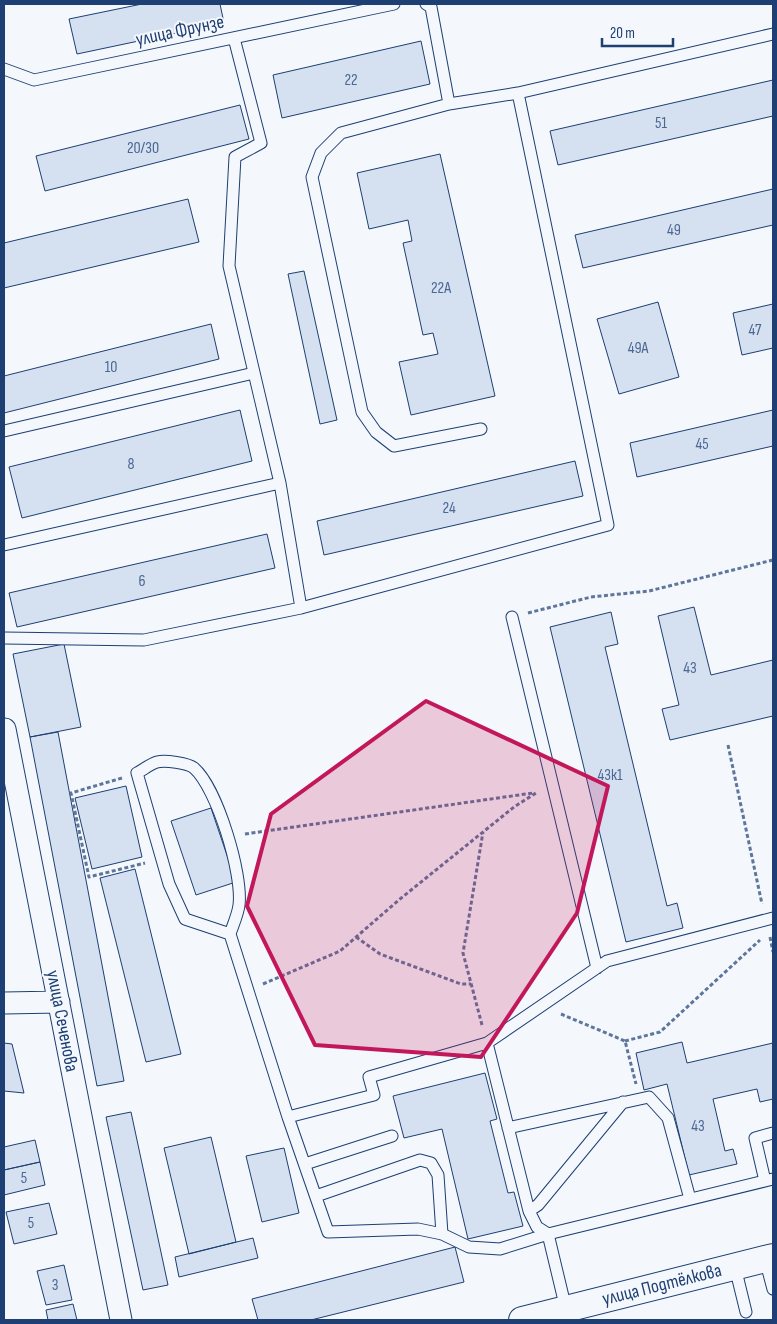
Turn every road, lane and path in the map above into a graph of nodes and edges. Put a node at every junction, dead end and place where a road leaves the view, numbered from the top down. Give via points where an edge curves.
1 (394, 4) edge
2 (426, 4) edge
3 (773, 34) edge
4 (234, 38) junction
5 (4, 69) edge
6 (518, 93) junction
7 (448, 104) junction
8 (254, 373) junction
9 (481, 430) dead end
10 (4, 431) edge
11 (280, 483) junction
12 (4, 545) edge
13 (773, 560) edge
14 (301, 608) junction
15 (512, 618) joint
16 (4, 638) edge
17 (4, 727) edge
18 (137, 773) junction
19 (553, 787) junction
20 (536, 793) junction
21 (483, 832) junction
22 (228, 836) junction
23 (169, 884) junction
24 (773, 918) edge
25 (769, 932) dead end
26 (230, 934) junction
27 (356, 937) junction
28 (773, 952) edge
29 (597, 968) junction
30 (472, 984) junction
31 (249, 990) junction
32 (58, 1002) junction
33 (548, 1002) junction
34 (4, 1003) edge
35 (487, 1043) junction
36 (640, 1099) junction
37 (623, 1102) junction
38 (288, 1117) junction
39 (508, 1128) junction
40 (773, 1133) edge
41 (392, 1136) dead end
42 (305, 1164) junction
43 (769, 1180) edge
44 (316, 1196) junction
45 (690, 1200) junction
46 (529, 1211) junction
47 (442, 1234) junction
48 (548, 1234) junction
49 (769, 1258) edge
50 (735, 1267) junction
51 (773, 1289) edge
52 (566, 1309) junction
53 (746, 1312) dead end
54 (121, 1320) edge
55 (522, 1320) edge

1 - 4 lane, улица Фрунзе
2 - 7 lane via 431,7
3 - 6 lane
4 - 5 lane, улица Фрунзе via 34,80
4 - 8 lane via 261,143 235,158 229,266
6 - 7 lane
6 - 14 lane via 608,524
7 - 9 lane via 341,133 321,153 312,177 362,412 376,432 394,446
8 - 10 lane
8 - 11 lane
11 - 12 lane
11 - 14 lane
13 - 15 path via 649,591 591,597
14 - 16 lane via 144,640
15 - 19 lane
17 - 32 street, улица Сеченова
18 - 22 lane via 158,762 179,762 194,767 210,790
18 - 23 lane
18 - 23 path via 72,793 89,877 144,862
19 - 20 path
19 - 29 lane
20 - 21 path
20 - 22 path
21 - 27 path
21 - 30 path via 464,953
22 - 26 lane via 237,871 239,904
23 - 26 lane via 185,919
24 - 29 lane via 607,961
25 - 28 path
26 - 31 lane
27 - 30 path via 380,954 461,984
27 - 31 path via 340,951
29 - 33 lane
30 - 35 path
31 - 38 lane
32 - 34 street
32 - 54 street, улица Сеченова
33 - 35 lane
33 - 36 path via 552,1011 625,1041
35 - 38 lane via 369,1077 374,1095
35 - 39 lane
36 - 37 lane
36 - 45 lane via 649,1097 668,1118
37 - 39 lane
37 - 46 lane via 538,1205
38 - 42 lane
39 - 46 lane
40 - 43 lane via 755,1138
41 - 42 lane
42 - 44 lane
43 - 45 lane
44 - 47 lane via 328,1232 418,1229
44 - 47 lane via 420,1160 431,1163 438,1175
45 - 48 lane
46 - 48 lane via 537,1227
47 - 48 lane via 469,1247 500,1249
48 - 52 lane
49 - 50 street, улица Подтёлкова
49 - 51 lane
50 - 52 street, улица Подтёлкова
50 - 53 lane
52 - 55 street, улица Подтёлкова

